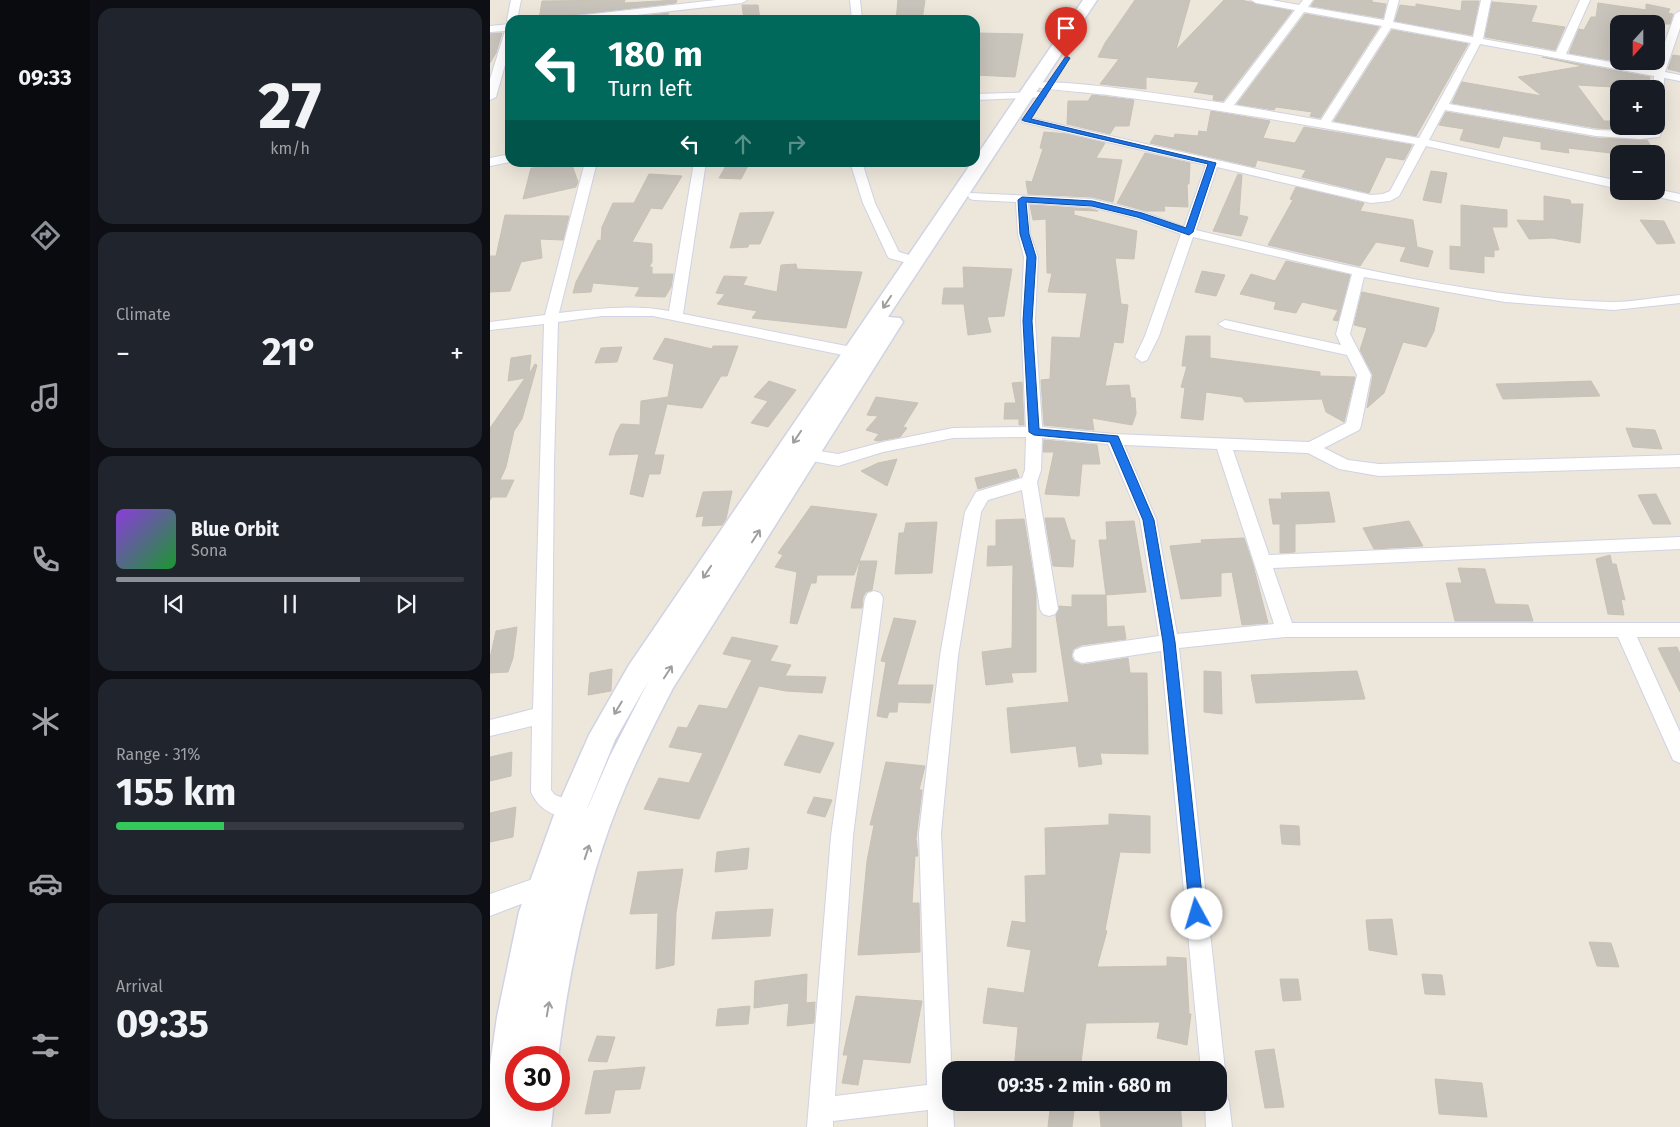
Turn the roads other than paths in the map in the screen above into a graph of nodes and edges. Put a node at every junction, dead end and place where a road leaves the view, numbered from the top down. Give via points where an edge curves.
1 (516, 0) edge
2 (633, 0) edge
3 (742, 0) edge
4 (855, 0) edge
5 (1090, 0) edge
6 (1102, 0) edge
7 (1256, 0) edge
8 (1394, 0) edge
9 (1486, 0) edge
10 (1585, 0) edge
11 (1307, 4) edge
12 (717, 5) edge
13 (1680, 14) edge
14 (513, 15) edge
15 (628, 15) edge
16 (636, 15) edge
17 (856, 15) edge
18 (1388, 24) junction
19 (505, 28) edge
20 (490, 29) edge
21 (1478, 39) junction
22 (505, 45) edge
23 (1559, 57) junction
24 (1659, 74) junction
25 (1680, 78) edge
26 (1039, 90) junction
27 (980, 96) edge
28 (490, 97) edge
29 (1441, 106) junction
30 (1227, 108) junction
31 (1026, 120) junction
32 (1324, 124) junction
33 (1422, 142) junction
34 (505, 159) edge
35 (490, 162) edge
36 (1212, 163) junction
37 (590, 167) edge
38 (699, 167) edge
39 (858, 167) edge
40 (1610, 183) edge
41 (1665, 195) edge
42 (974, 196) junction
43 (1680, 198) edge
44 (1022, 200) junction
45 (1189, 232) junction
46 (914, 261) junction
47 (1359, 272) junction
48 (1680, 299) edge
49 (675, 317) junction
50 (552, 318) junction
51 (1225, 324) dead end
52 (490, 326) edge
53 (1352, 352) junction
54 (862, 354) junction
55 (1142, 357) dead end
56 (1034, 432) junction
57 (1114, 439) junction
58 (1223, 443) junction
59 (1311, 448) junction
60 (808, 455) junction
61 (1680, 461) edge
62 (1029, 482) junction
63 (1680, 543) edge
64 (1262, 562) junction
65 (874, 598) dead end
66 (1049, 609) dead end
67 (1285, 630) junction
68 (1624, 630) junction
69 (1680, 630) edge
70 (1169, 642) junction
71 (1082, 655) dead end
72 (542, 715) junction
73 (490, 728) edge
74 (1680, 754) edge
75 (570, 812) junction
76 (598, 819) junction
77 (578, 880) junction
78 (545, 883) junction
79 (490, 905) edge
80 (543, 1046) edge
81 (1212, 1061) edge
82 (941, 1096) junction
83 (535, 1111) edge
84 (1218, 1111) edge
85 (820, 1119) edge
86 (499, 1127) edge
87 (533, 1127) edge
88 (941, 1127) edge
89 (1219, 1127) edge

1 - 14 street
2 - 15 street
3 - 12 street
4 - 17 street
5 - 26 main road
6 - 26 main road
7 - 11 street
8 - 18 street
9 - 21 street
10 - 23 street
11 - 18 street
11 - 30 street
12 - 16 street
13 - 24 street
18 - 21 street
18 - 32 street
19 - 20 street
21 - 23 street
21 - 29 street
22 - 28 street
23 - 24 street
24 - 25 street
24 - 29 street via 1655,135 1596,133
26 - 27 street
26 - 30 street via 1068,86
26 - 31 main road
26 - 46 main road
29 - 33 street
30 - 32 street
31 - 36 street
31 - 42 main road
32 - 33 street
33 - 36 street via 1395,193 1386,198 1371,199
33 - 40 street
34 - 35 street
36 - 45 street
37 - 50 street
38 - 49 street
39 - 46 street via 869,203 894,255
41 - 43 street
42 - 44 street
42 - 54 main road
44 - 45 street via 1092,203
44 - 56 street via 1024,234 1031,257 1028,321
45 - 47 street
45 - 55 street
46 -> 54 main road
47 - 48 street via 1504,298 1614,306
47 - 53 street via 1343,334
49 - 50 street via 653,312 602,312
49 - 54 street
50 - 52 street
50 - 72 street
51 - 53 street
53 - 59 street via 1364,375 1353,426
54 - 60 main road
54 -> 75 main road via 639,674 602,735
56 - 57 street
56 - 60 street via 953,434 883,447 838,460
56 - 62 street via 1033,470
57 - 58 street
57 - 70 street via 1148,520
58 - 59 street
58 - 64 street
59 - 61 street via 1344,466 1379,470
76 -> 60 main road via 630,743 663,680
62 - 66 street
62 - 82 street via 982,496 973,512 956,600 930,833
63 - 64 street
64 - 67 street
65 - 85 street via 842,836
67 - 68 street
67 - 70 street
68 - 69 street
68 - 74 street
70 - 71 street
70 - 81 street
72 - 73 street
72 - 75 street via 541,792 548,802
75 - 76 street
75 - 78 main road
77 -> 76 main road
77 - 78 street
80 -> 77 main road via 567,914
78 - 79 street
78 - 86 main road via 535,912 514,1016
82 - 85 street
82 - 88 street
83 - 87 main road
84 - 89 street

